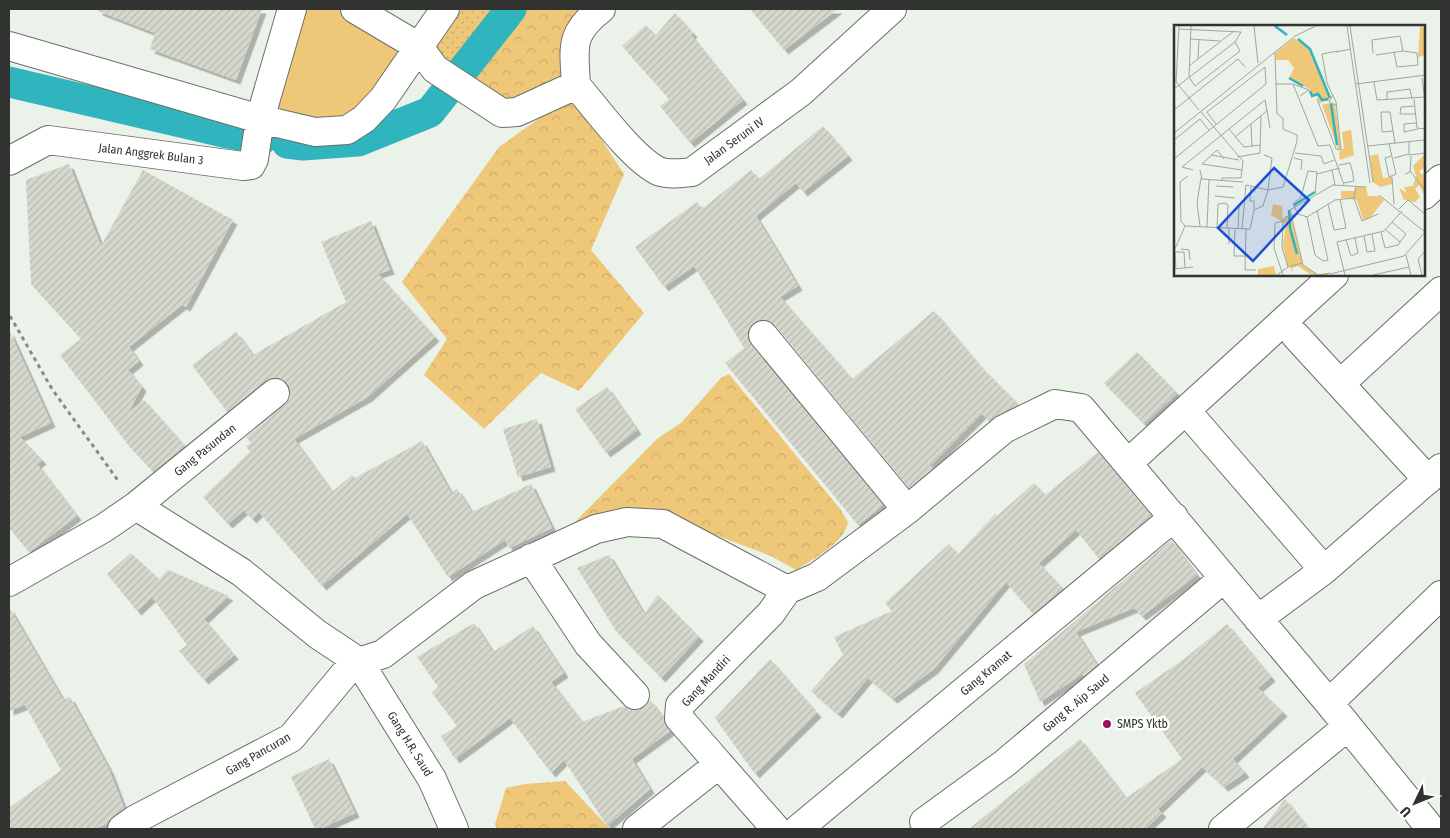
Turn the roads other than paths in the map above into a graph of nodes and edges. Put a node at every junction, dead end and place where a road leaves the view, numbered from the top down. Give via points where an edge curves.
1 (292, 9) edge
2 (355, 9) edge
3 (445, 9) edge
4 (601, 9) edge
5 (892, 9) edge
6 (9, 46) edge
7 (419, 47) junction
8 (576, 85) junction
9 (260, 119) junction
10 (9, 161) edge
11 (1441, 180) edge
12 (1425, 194) edge
13 (1333, 276) edge
14 (1441, 290) edge
15 (763, 335) dead end
16 (1296, 335) dead end
17 (1340, 384) junction
18 (275, 393) dead end
19 (1195, 421) dead end
20 (1128, 463) junction
21 (1435, 474) edge
22 (136, 506) junction
23 (907, 510) junction
24 (1174, 517) junction
25 (531, 558) junction
26 (1324, 570) junction
27 (1224, 578) junction
28 (9, 582) edge
29 (787, 590) junction
30 (1441, 596) edge
31 (1258, 619) junction
32 (358, 661) junction
33 (635, 695) dead end
34 (1329, 703) junction
35 (1347, 727) junction
36 (719, 764) junction
37 (924, 822) dead end
38 (129, 824) edge
39 (454, 829) edge
40 (637, 829) edge
41 (776, 829) edge
42 (798, 829) edge
43 (1223, 829) edge
44 (1431, 829) edge

1 - 9 street, Jalan Anggrek Bulan 3
2 - 7 street
3 - 7 street
4 - 8 street via 585,22 578,33 574,46
5 - 8 street, Jalan Seruni IV via 801,92 692,172 659,171 639,157
6 - 9 street
7 - 8 street via 435,69 502,113 517,112
7 - 9 street via 383,100 347,130 315,132
9 - 10 street, Jalan Anggrek Bulan 3 via 251,165 48,140
11 - 12 street
13 - 20 street
14 - 17 street
15 - 23 street
16 - 17 street
17 - 21 street
18 - 22 street, Gang Pasundan
19 - 26 street
20 - 23 street via 1081,408 1055,404 1004,430
20 - 24 street
21 - 26 street
22 - 28 street, Gang Pasundan
22 - 32 street via 241,572 317,634
23 - 29 street via 817,577
24 - 27 street
24 - 42 street, Gang Kramat
25 - 29 street via 596,529 627,522 663,524
25 - 32 street via 474,585 383,654
25 - 33 street via 588,644
26 - 31 street
27 - 31 street
27 - 37 street, Gang R. Aip Saud via 1005,762
29 - 36 street, Gang Mandiri via 771,613 680,705 679,718
30 - 34 street
31 - 34 street
32 - 38 street, Gang Pancuran via 291,738
32 - 39 street, Gang H.R. Saud via 432,779
34 - 35 street
35 - 43 street
35 - 44 street
36 - 40 street
36 - 41 street, Gang Mandiri

